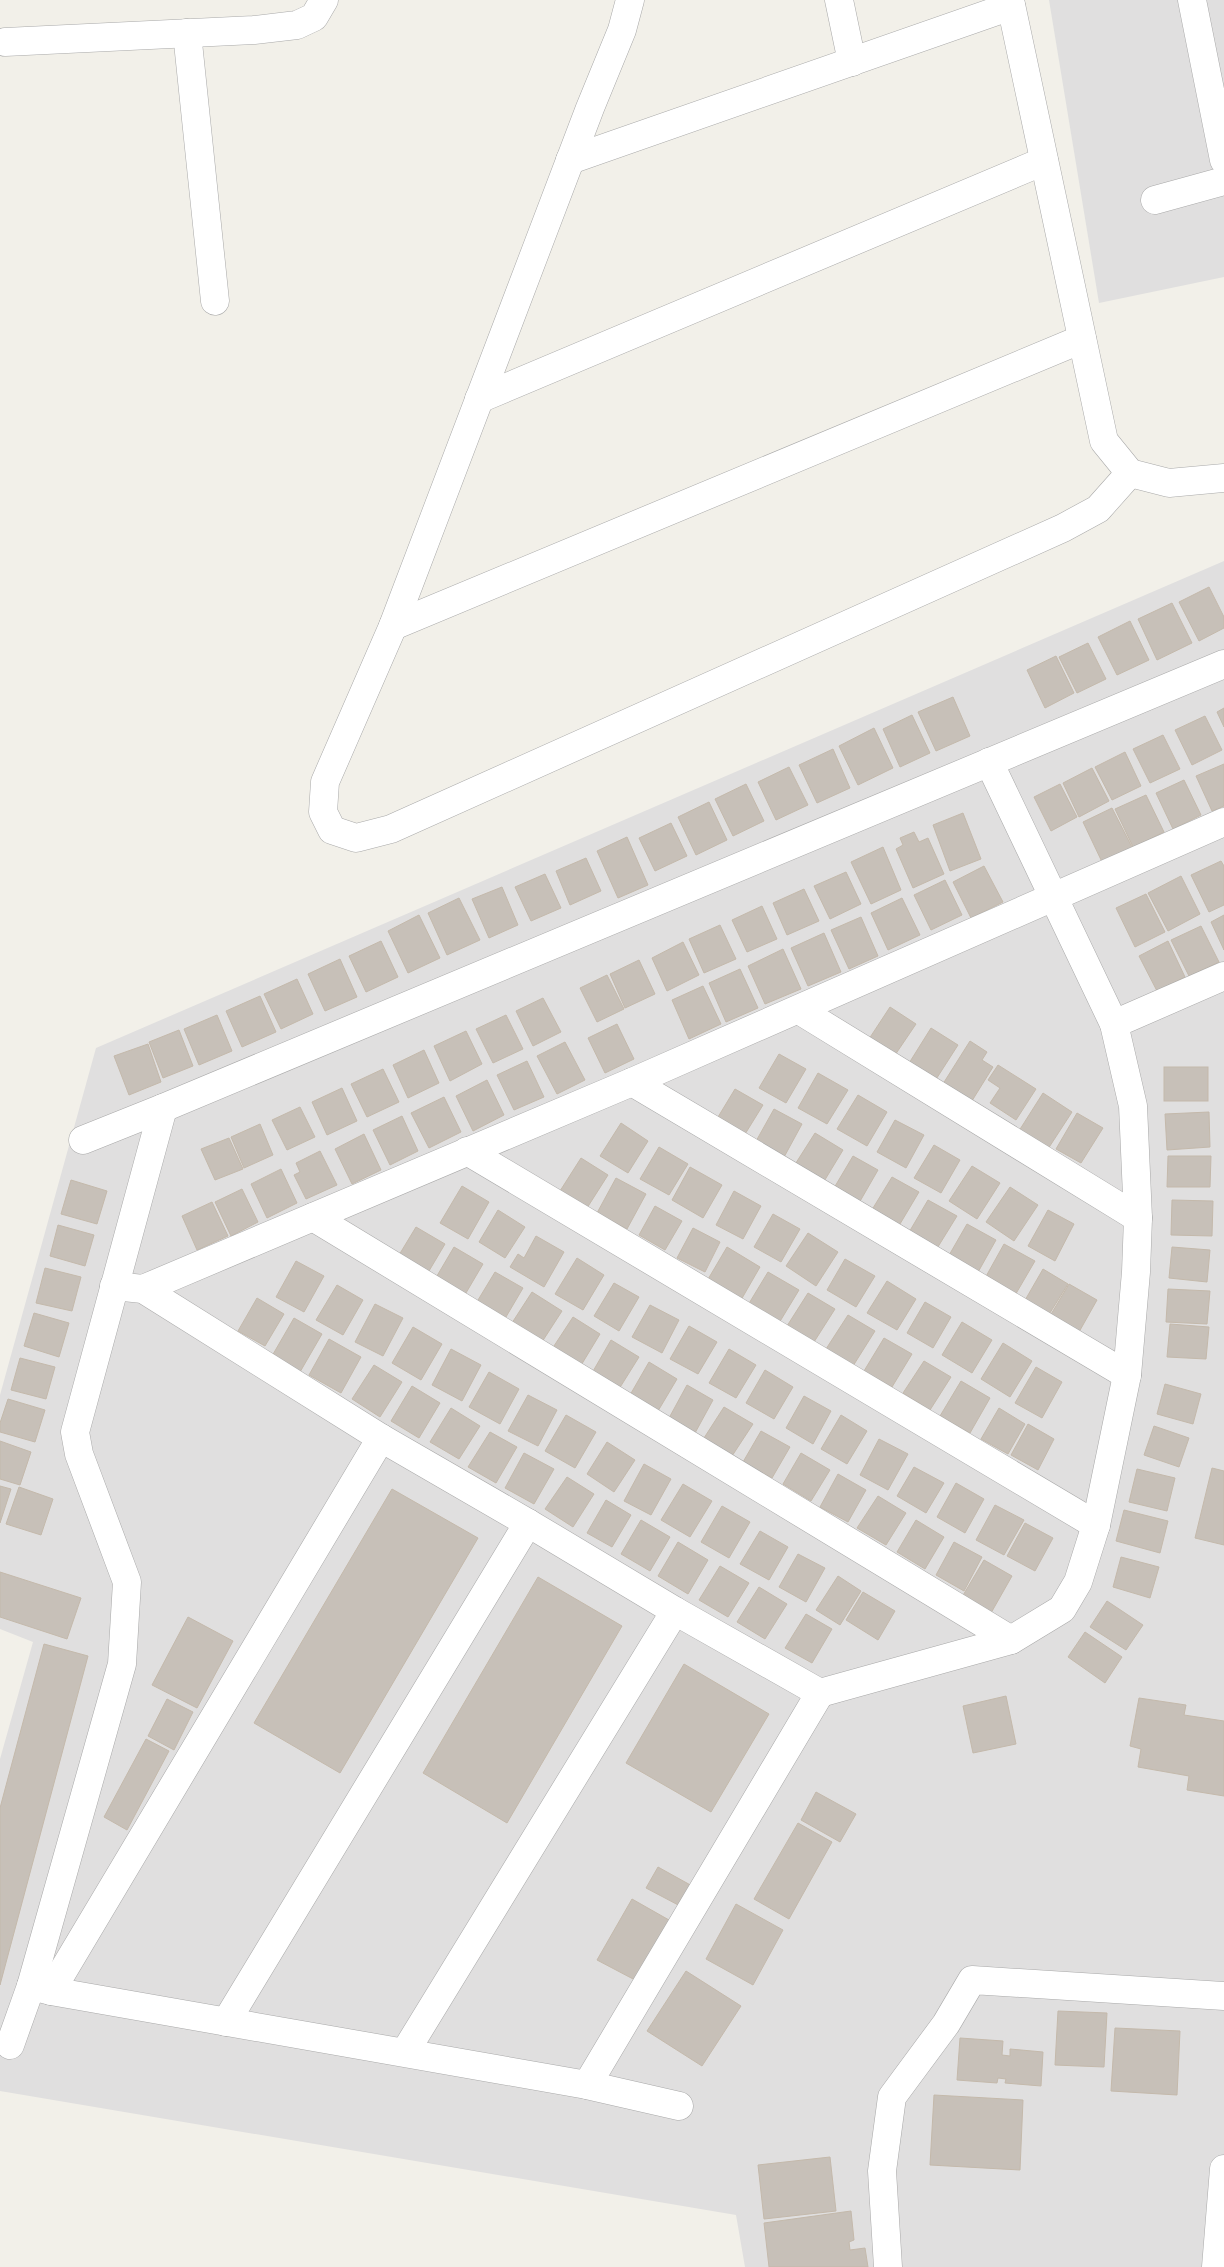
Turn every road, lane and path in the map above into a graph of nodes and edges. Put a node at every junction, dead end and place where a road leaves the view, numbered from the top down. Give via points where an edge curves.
1 (324, 0) edge
2 (630, 0) edge
3 (839, 0) edge
4 (1196, 1) edge
5 (1011, 3) edge
6 (187, 33) junction
7 (5, 42) dead end
8 (852, 62) junction
9 (570, 160) junction
10 (1224, 160) edge
11 (1044, 161) junction
12 (1224, 181) edge
13 (1155, 200) dead end
14 (215, 301) dead end
15 (1082, 340) junction
16 (479, 399) junction
17 (1130, 473) junction
18 (1224, 478) edge
19 (393, 626) junction
20 (1224, 664) edge
21 (989, 762) junction
22 (1224, 822) edge
23 (1054, 896) junction
24 (1224, 976) edge
25 (799, 1010) junction
26 (1114, 1024) junction
27 (632, 1082) junction
28 (163, 1108) junction
29 (83, 1140) dead end
30 (467, 1152) junction
31 (313, 1217) junction
32 (1138, 1218) junction
33 (114, 1286) junction
34 (143, 1289) junction
35 (1126, 1375) junction
36 (381, 1438) junction
37 (528, 1523) junction
38 (1096, 1525) junction
39 (675, 1611) junction
40 (1011, 1640) junction
41 (820, 1693) junction
42 (41, 1989) junction
43 (1224, 1996) edge
44 (226, 2022) junction
45 (10, 2045) dead end
46 (405, 2052) junction
47 (587, 2085) junction
48 (679, 2106) dead end
49 (1224, 2170) edge
50 (888, 2267) edge
51 (1216, 2267) edge

1 - 6 street via 314,17 297,25
2 - 9 street via 622,30
3 - 8 street
4 - 10 street
5 - 8 street
5 - 11 street
6 - 7 street
6 - 14 street
8 - 9 street
9 - 16 street
11 - 15 street
11 - 16 street
12 - 13 street
15 - 17 street via 1104,441
15 - 19 street
16 - 19 street
17 - 18 street via 1169,483
17 - 19 street via 1098,509 1063,528 391,829 356,838 332,830 323,812 326,782
20 - 21 street
21 - 23 street
21 - 28 street
22 - 23 street
23 - 25 street
23 - 26 street
24 - 26 street
25 - 27 street
25 - 32 street
26 - 32 street via 1133,1106
27 - 30 street
27 - 35 street
28 - 29 street
28 - 33 street
30 - 31 street
30 - 38 street
31 - 34 street
31 - 40 street
32 - 35 street
33 - 34 street
33 - 42 street via 75,1432 79,1454 127,1582 122,1664
34 - 36 street
35 - 38 street
36 - 37 street
36 - 42 street
37 - 39 street
37 - 44 street
38 - 40 street via 1078,1582 1062,1609
39 - 41 street
39 - 46 street
40 - 41 street
41 - 47 street
42 - 44 street
42 - 45 street
43 - 50 street via 972,1980 946,2024 892,2097 882,2171
44 - 46 street
46 - 47 street
47 - 48 street
49 - 51 street

